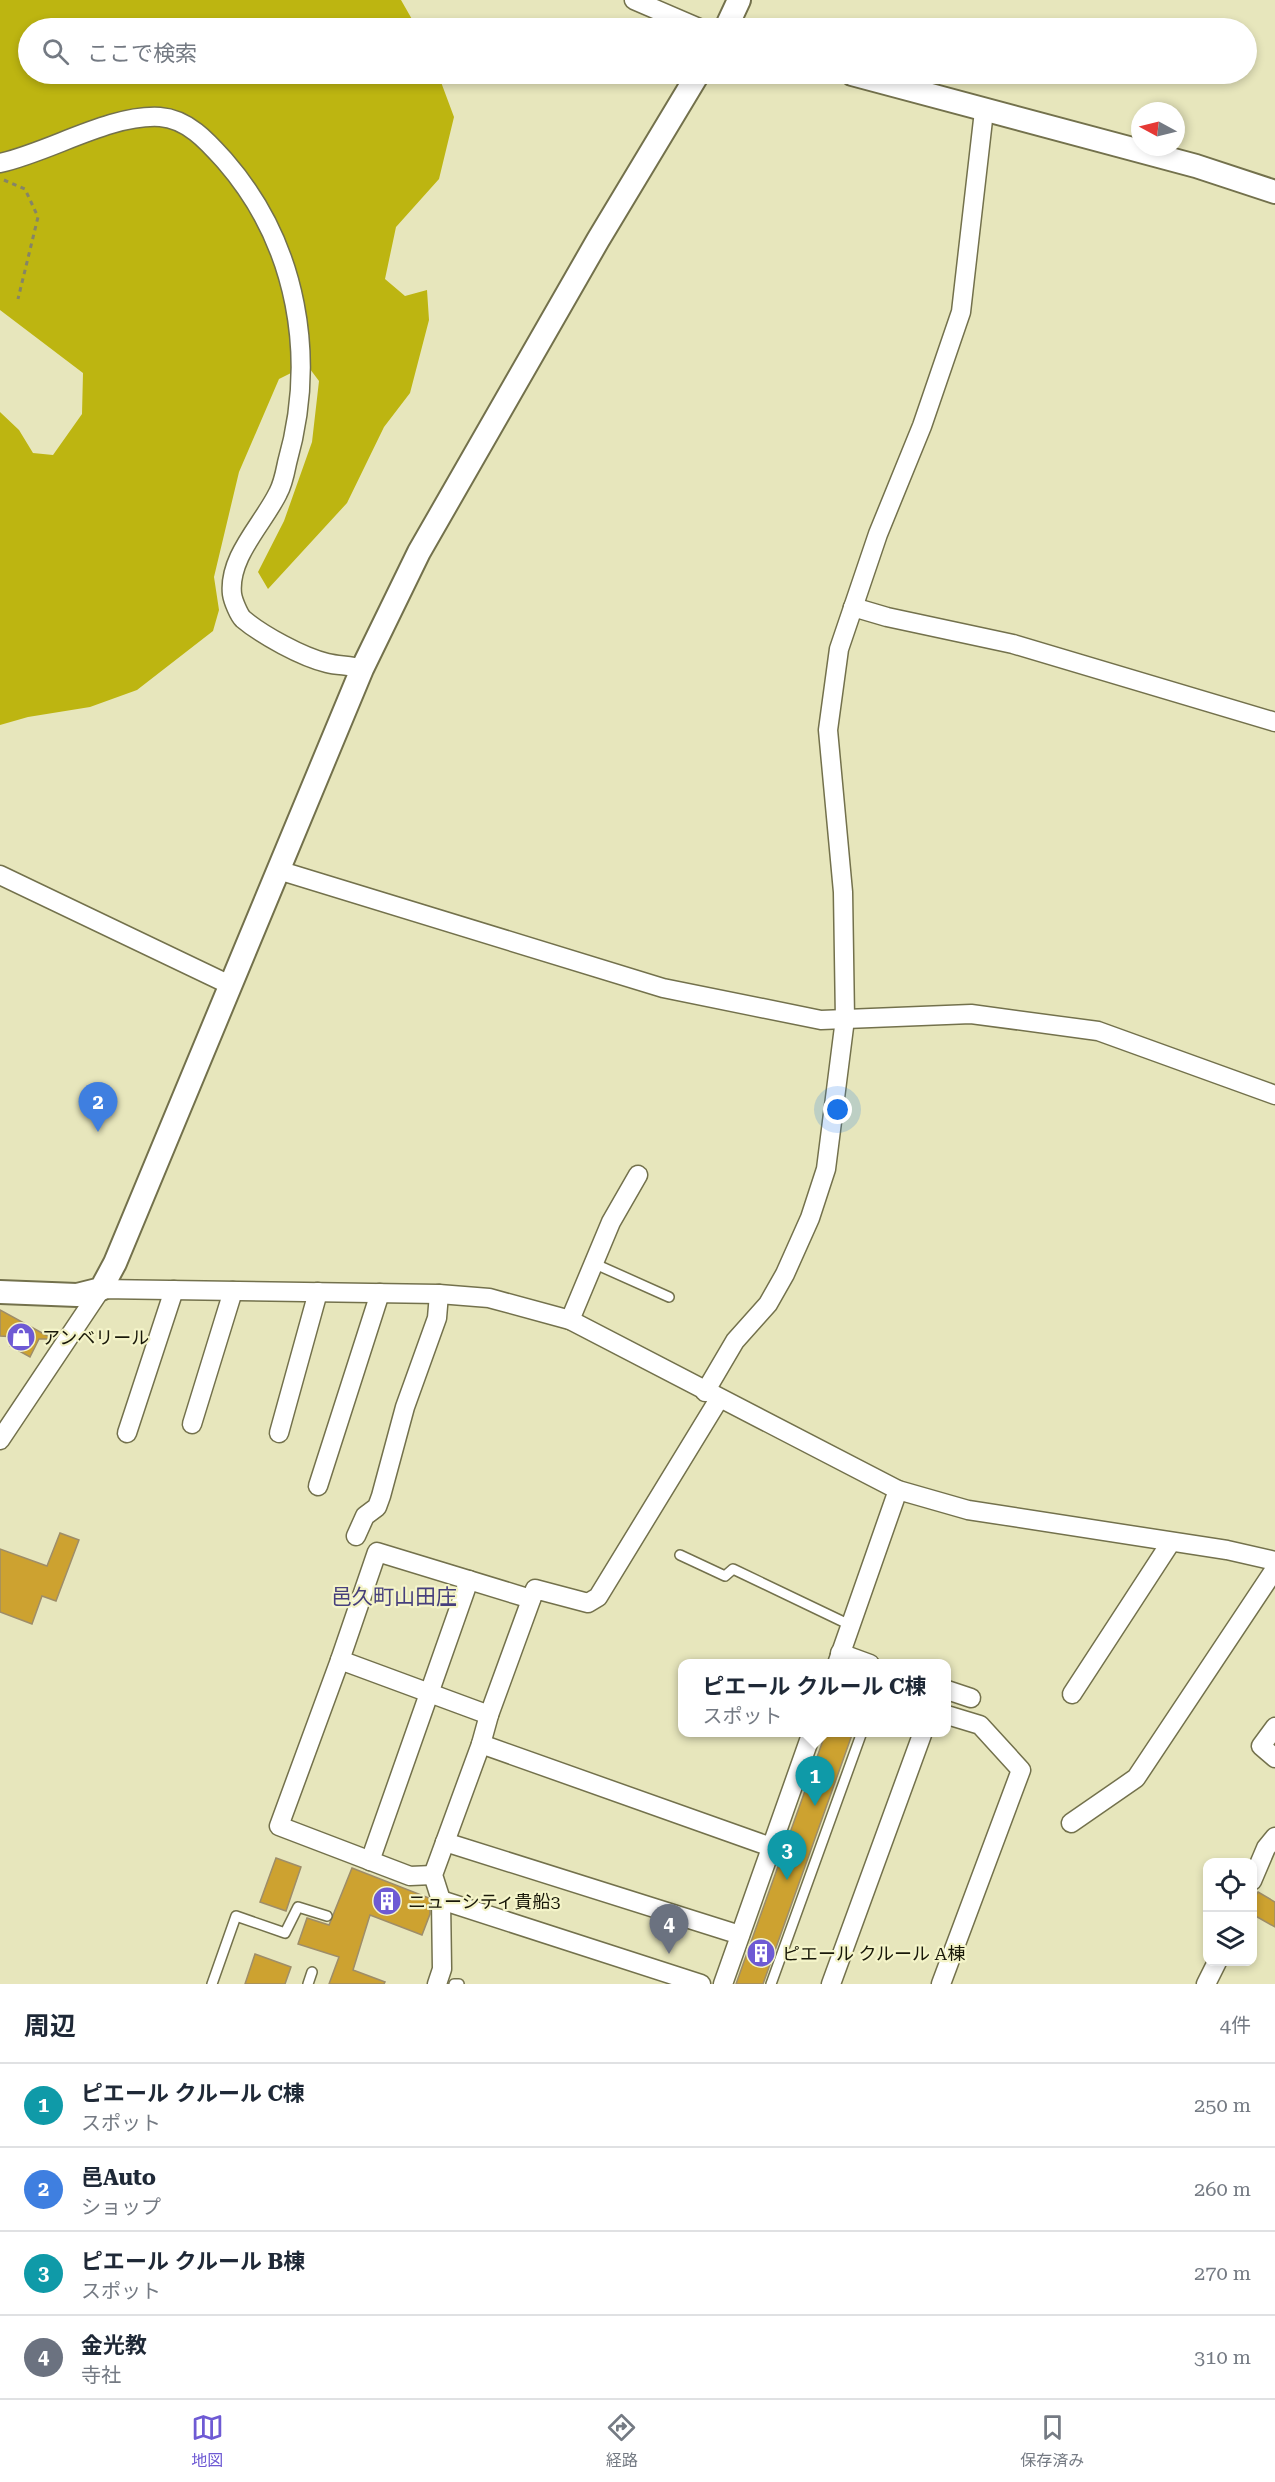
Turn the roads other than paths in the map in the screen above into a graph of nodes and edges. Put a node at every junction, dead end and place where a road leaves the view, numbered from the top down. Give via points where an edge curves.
1 (633, 0) edge
2 (739, 0) edge
3 (675, 18) edge
4 (731, 18) edge
5 (692, 84) edge
6 (888, 84) edge
7 (984, 111) junction
8 (0, 163) edge
9 (1275, 192) edge
10 (853, 607) junction
11 (363, 669) junction
12 (1275, 722) edge
13 (278, 870) junction
14 (0, 875) edge
15 (230, 985) junction
16 (845, 1019) junction
17 (1275, 1095) edge
18 (638, 1175) dead end
19 (593, 1263) junction
20 (101, 1289) junction
21 (174, 1290) junction
22 (233, 1291) junction
23 (0, 1292) edge
24 (318, 1292) junction
25 (380, 1293) junction
26 (439, 1294) junction
27 (669, 1297) dead end
28 (570, 1320) junction
29 (712, 1395) junction
30 (192, 1424) dead end
31 (279, 1432) dead end
32 (127, 1433) dead end
33 (0, 1440) edge
34 (318, 1486) dead end
35 (898, 1490) junction
36 (356, 1536) dead end
37 (1171, 1542) junction
38 (680, 1556) dead end
39 (1275, 1561) edge
40 (1275, 1569) edge
41 (469, 1580) junction
42 (531, 1599) junction
43 (850, 1625) junction
44 (839, 1658) edge
45 (340, 1660) junction
46 (951, 1691) edge
47 (429, 1693) junction
48 (1072, 1694) dead end
49 (971, 1698) dead end
50 (489, 1715) junction
51 (951, 1716) edge
52 (1275, 1727) edge
53 (810, 1737) edge
54 (860, 1737) edge
55 (921, 1737) edge
56 (481, 1744) junction
57 (1275, 1758) edge
58 (1071, 1823) dead end
59 (445, 1842) junction
60 (1272, 1846) edge
61 (771, 1847) junction
62 (370, 1861) junction
63 (1257, 1872) edge
64 (433, 1875) junction
65 (441, 1900) junction
66 (327, 1916) dead end
67 (740, 1935) junction
68 (1215, 1966) edge
69 (312, 1972) dead end
70 (212, 1984) edge
71 (308, 1984) edge
72 (437, 1984) edge
73 (454, 1984) edge
74 (459, 1984) edge
75 (701, 1984) edge
76 (723, 1984) edge
77 (771, 1984) edge
78 (831, 1984) edge
79 (941, 1984) edge
80 (1206, 1984) edge

1 - 3 street
2 - 4 street
5 - 11 street via 419,552
6 - 7 street
7 - 9 street via 1196,166
7 - 10 street via 961,312
8 - 11 street via 133,117 162,117 182,123 209,142 236,174 265,218 287,265 300,328 300,381 295,435 279,491 237,563 232,595 241,617 277,641 327,663
10 - 12 street via 1004,641
10 - 16 street via 839,649 828,730 843,892
11 - 13 street
13 - 15 street
13 - 16 street via 663,988 821,1020
14 - 15 street
15 - 20 street
16 - 17 street via 971,1014 1098,1031
16 - 29 street via 826,1169 810,1218 768,1304 735,1341
18 - 19 street
19 - 27 lane
19 - 28 street
20 - 21 street
20 - 23 street via 77,1295
20 - 33 street
21 - 22 street
21 - 32 street
22 - 24 street
22 - 30 street
24 - 25 street
24 - 31 street
25 - 26 street
25 - 34 street
26 - 28 street via 489,1298
26 - 36 street via 437,1318 405,1407 381,1496
28 - 29 street
29 - 35 street
29 - 42 street via 598,1597 588,1603 535,1589
35 - 37 street via 968,1510
35 - 43 street
37 - 39 street
37 - 48 street
38 - 43 lane via 725,1575 733,1569
40 - 58 street via 1137,1778
41 - 42 street
41 - 45 street via 377,1552
41 - 47 street
42 - 50 street
43 - 44 street
45 - 47 street
45 - 62 street via 279,1826
46 - 49 street
47 - 50 street
47 - 62 street
50 - 56 street
51 - 79 street via 980,1725 1021,1770
52 - 57 street via 1262,1746
53 - 61 street
54 - 77 lane
55 - 78 street
56 - 59 street
56 - 61 street
59 - 64 street
59 - 67 street
60 - 63 street
61 - 67 street
62 - 64 street via 410,1876
64 - 65 street
65 - 72 street via 442,1969
65 - 75 street
66 - 70 lane via 298,1907 285,1934 236,1916
67 - 76 street
68 - 80 street
69 - 71 lane
73 - 74 lane

